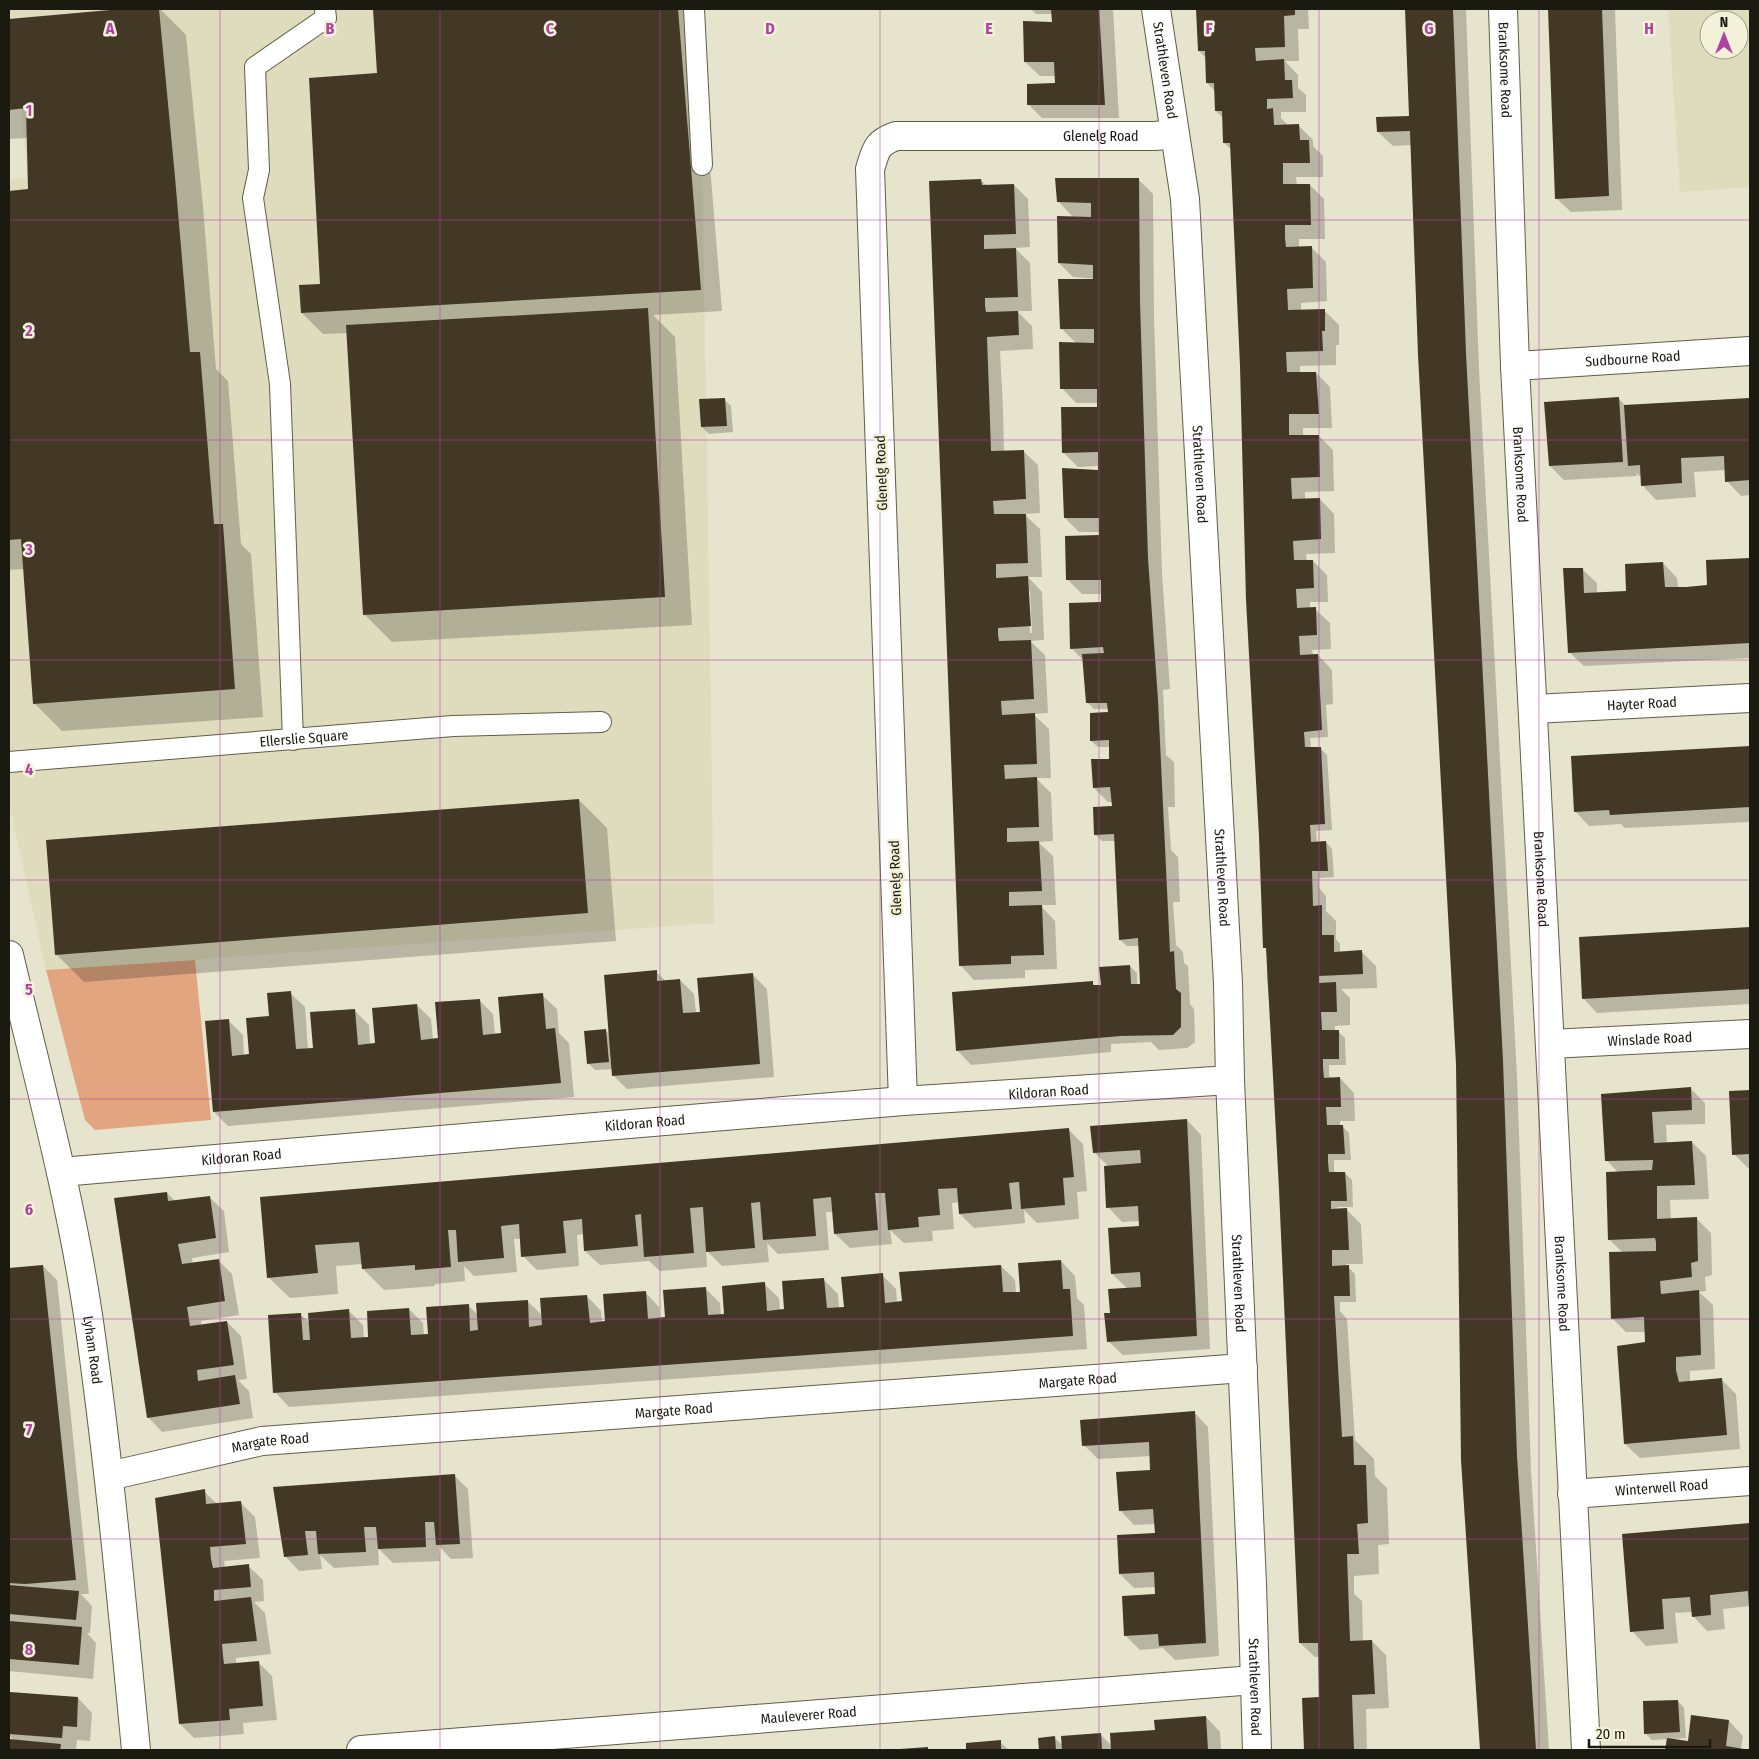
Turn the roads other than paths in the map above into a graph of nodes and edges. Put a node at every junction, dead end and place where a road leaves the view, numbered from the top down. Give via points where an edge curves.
1 (325, 9) edge
2 (694, 9) edge
3 (1156, 9) edge
4 (1503, 9) edge
5 (1174, 134) junction
6 (702, 165) dead end
7 (1750, 352) edge
8 (1515, 366) junction
9 (1750, 698) edge
10 (1534, 709) junction
11 (601, 722) dead end
12 (293, 740) junction
13 (9, 762) edge
14 (9, 955) edge
15 (1750, 1034) edge
16 (1550, 1044) junction
17 (1230, 1080) junction
18 (903, 1101) junction
19 (61, 1172) junction
20 (1243, 1368) junction
21 (109, 1476) junction
22 (1750, 1480) edge
23 (1572, 1494) junction
24 (1254, 1680) junction
25 (136, 1750) edge
26 (362, 1750) edge
27 (1257, 1750) edge
28 (1586, 1750) edge

1 - 12 lane via 326,18 255,67 259,170 253,198 280,384
2 - 6 lane
3 - 5 street, Strathleven Road
4 - 8 street, Branksome Road
5 - 17 street, Strathleven Road via 1186,209 1228,983
5 - 18 street, Glenelg Road via 896,136 883,140 870,169
7 - 8 street, Sudbourne Road
8 - 10 street, Branksome Road
9 - 10 street, Hayter Road
10 - 16 street, Branksome Road
11 - 12 lane, Ellerslie Square via 453,726
12 - 13 lane, Ellerslie Square
14 - 19 street, Lyham Road
15 - 16 street, Winslade Road
16 - 23 street, Branksome Road
17 - 18 street, Kildoran Road
17 - 20 street, Strathleven Road
18 - 19 street, Kildoran Road
19 - 21 street, Lyham Road via 88,1313
20 - 21 street, Margate Road via 262,1441
20 - 24 street, Strathleven Road
21 - 25 street, Lyham Road
22 - 23 street, Winterwell Road
23 - 28 street, Branksome Road
24 - 26 street, Mauleverer Road
24 - 27 street, Strathleven Road

